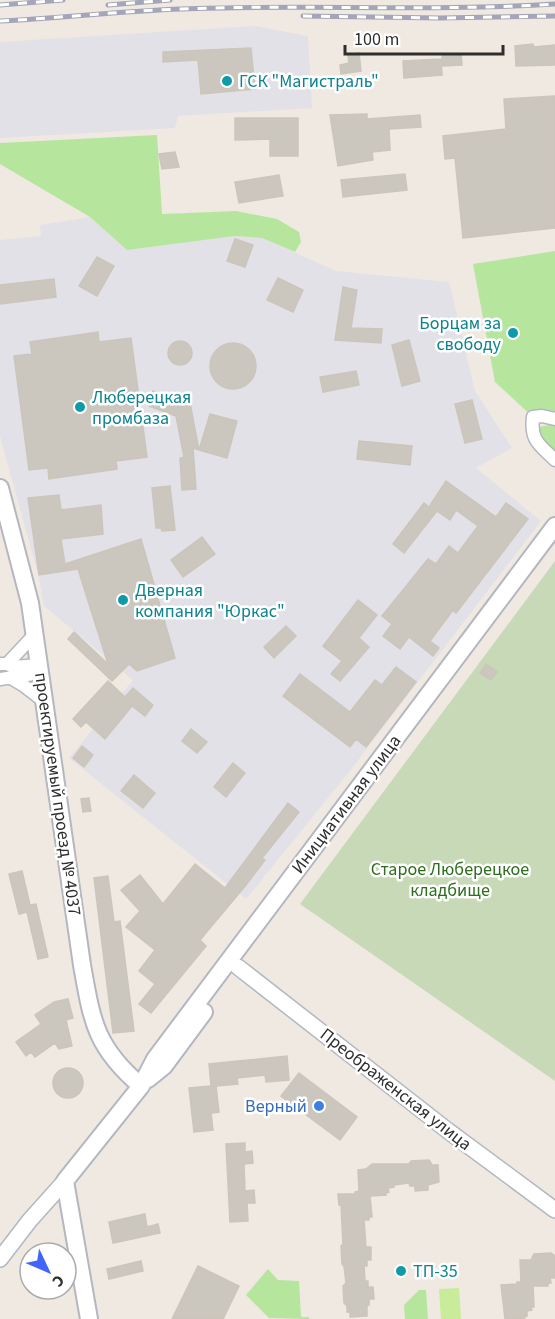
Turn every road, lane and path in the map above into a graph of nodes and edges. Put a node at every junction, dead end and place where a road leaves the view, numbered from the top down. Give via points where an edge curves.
1 (555, 419) edge
2 (555, 460) edge
3 (0, 488) edge
4 (555, 526) edge
5 (555, 543) edge
6 (35, 634) junction
7 (3, 664) edge
8 (40, 669) junction
9 (5, 679) edge
10 (45, 702) junction
11 (238, 967) junction
12 (141, 1086) junction
13 (65, 1182) junction
14 (555, 1210) edge
15 (0, 1259) edge
16 (89, 1319) edge

1 - 2 street via 533,417 532,429 538,444
3 - 6 main road, проектируемый проезд № 4037
4 - 12 main road, Инициативная улица via 154,1059
5 - 11 main road, Инициативная улица
6 - 7 street
6 - 8 main road, проектируемый проезд № 4037
7 - 8 street
8 - 9 street
8 - 10 main road, проектируемый проезд № 4037
9 - 10 street via 24,685
10 - 12 main road, проектируемый проезд № 4037 via 92,1015 106,1050
11 - 12 main road, Инициативная улица via 164,1066
11 - 14 street, Преображенская улица via 447,1131
12 - 13 main road, Инициативная улица
13 - 15 street
13 - 16 main road

